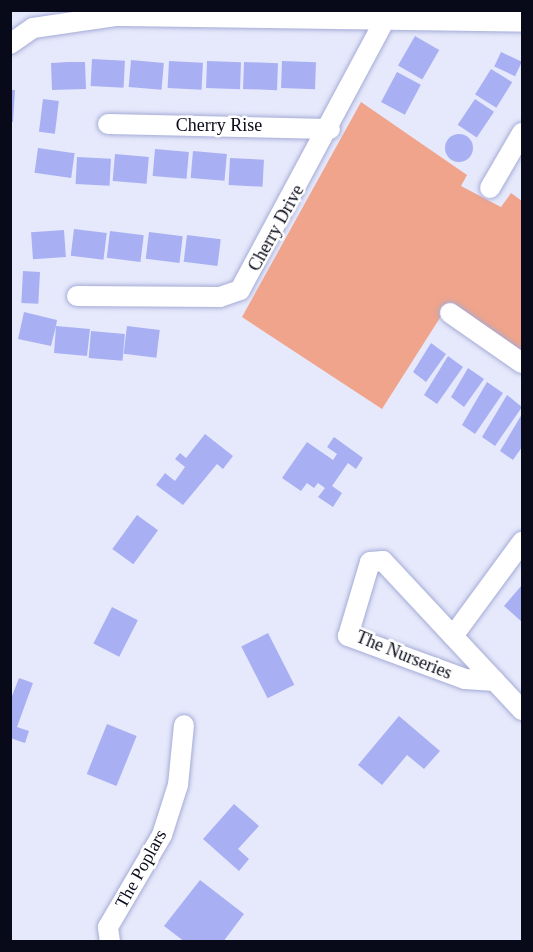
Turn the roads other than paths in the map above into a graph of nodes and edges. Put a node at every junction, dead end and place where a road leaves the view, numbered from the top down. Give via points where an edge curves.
1 (115, 13) edge
2 (290, 14) edge
3 (491, 15) edge
4 (386, 18) junction
5 (522, 22) edge
6 (10, 44) edge
7 (108, 124) dead end
8 (330, 129) junction
9 (522, 133) edge
10 (490, 188) dead end
11 (77, 296) dead end
12 (450, 313) dead end
13 (522, 363) edge
14 (522, 542) edge
15 (453, 636) junction
16 (495, 681) junction
17 (522, 710) edge
18 (184, 725) dead end
19 (110, 942) edge

1 - 2 street
1 - 6 street via 33,28
2 - 4 street
3 - 4 street
3 - 5 street
4 - 8 street, Cherry Drive
7 - 8 street, Cherry Rise
8 - 11 street, Cherry Drive via 240,290 220,297
9 - 10 street
12 - 13 street
14 - 15 street
15 - 16 street, The Nurseries
15 - 16 street, The Nurseries via 383,561 370,562 348,636 465,680
16 - 17 street, The Nurseries
18 - 19 street, The Poplars via 178,785 162,835 108,927

